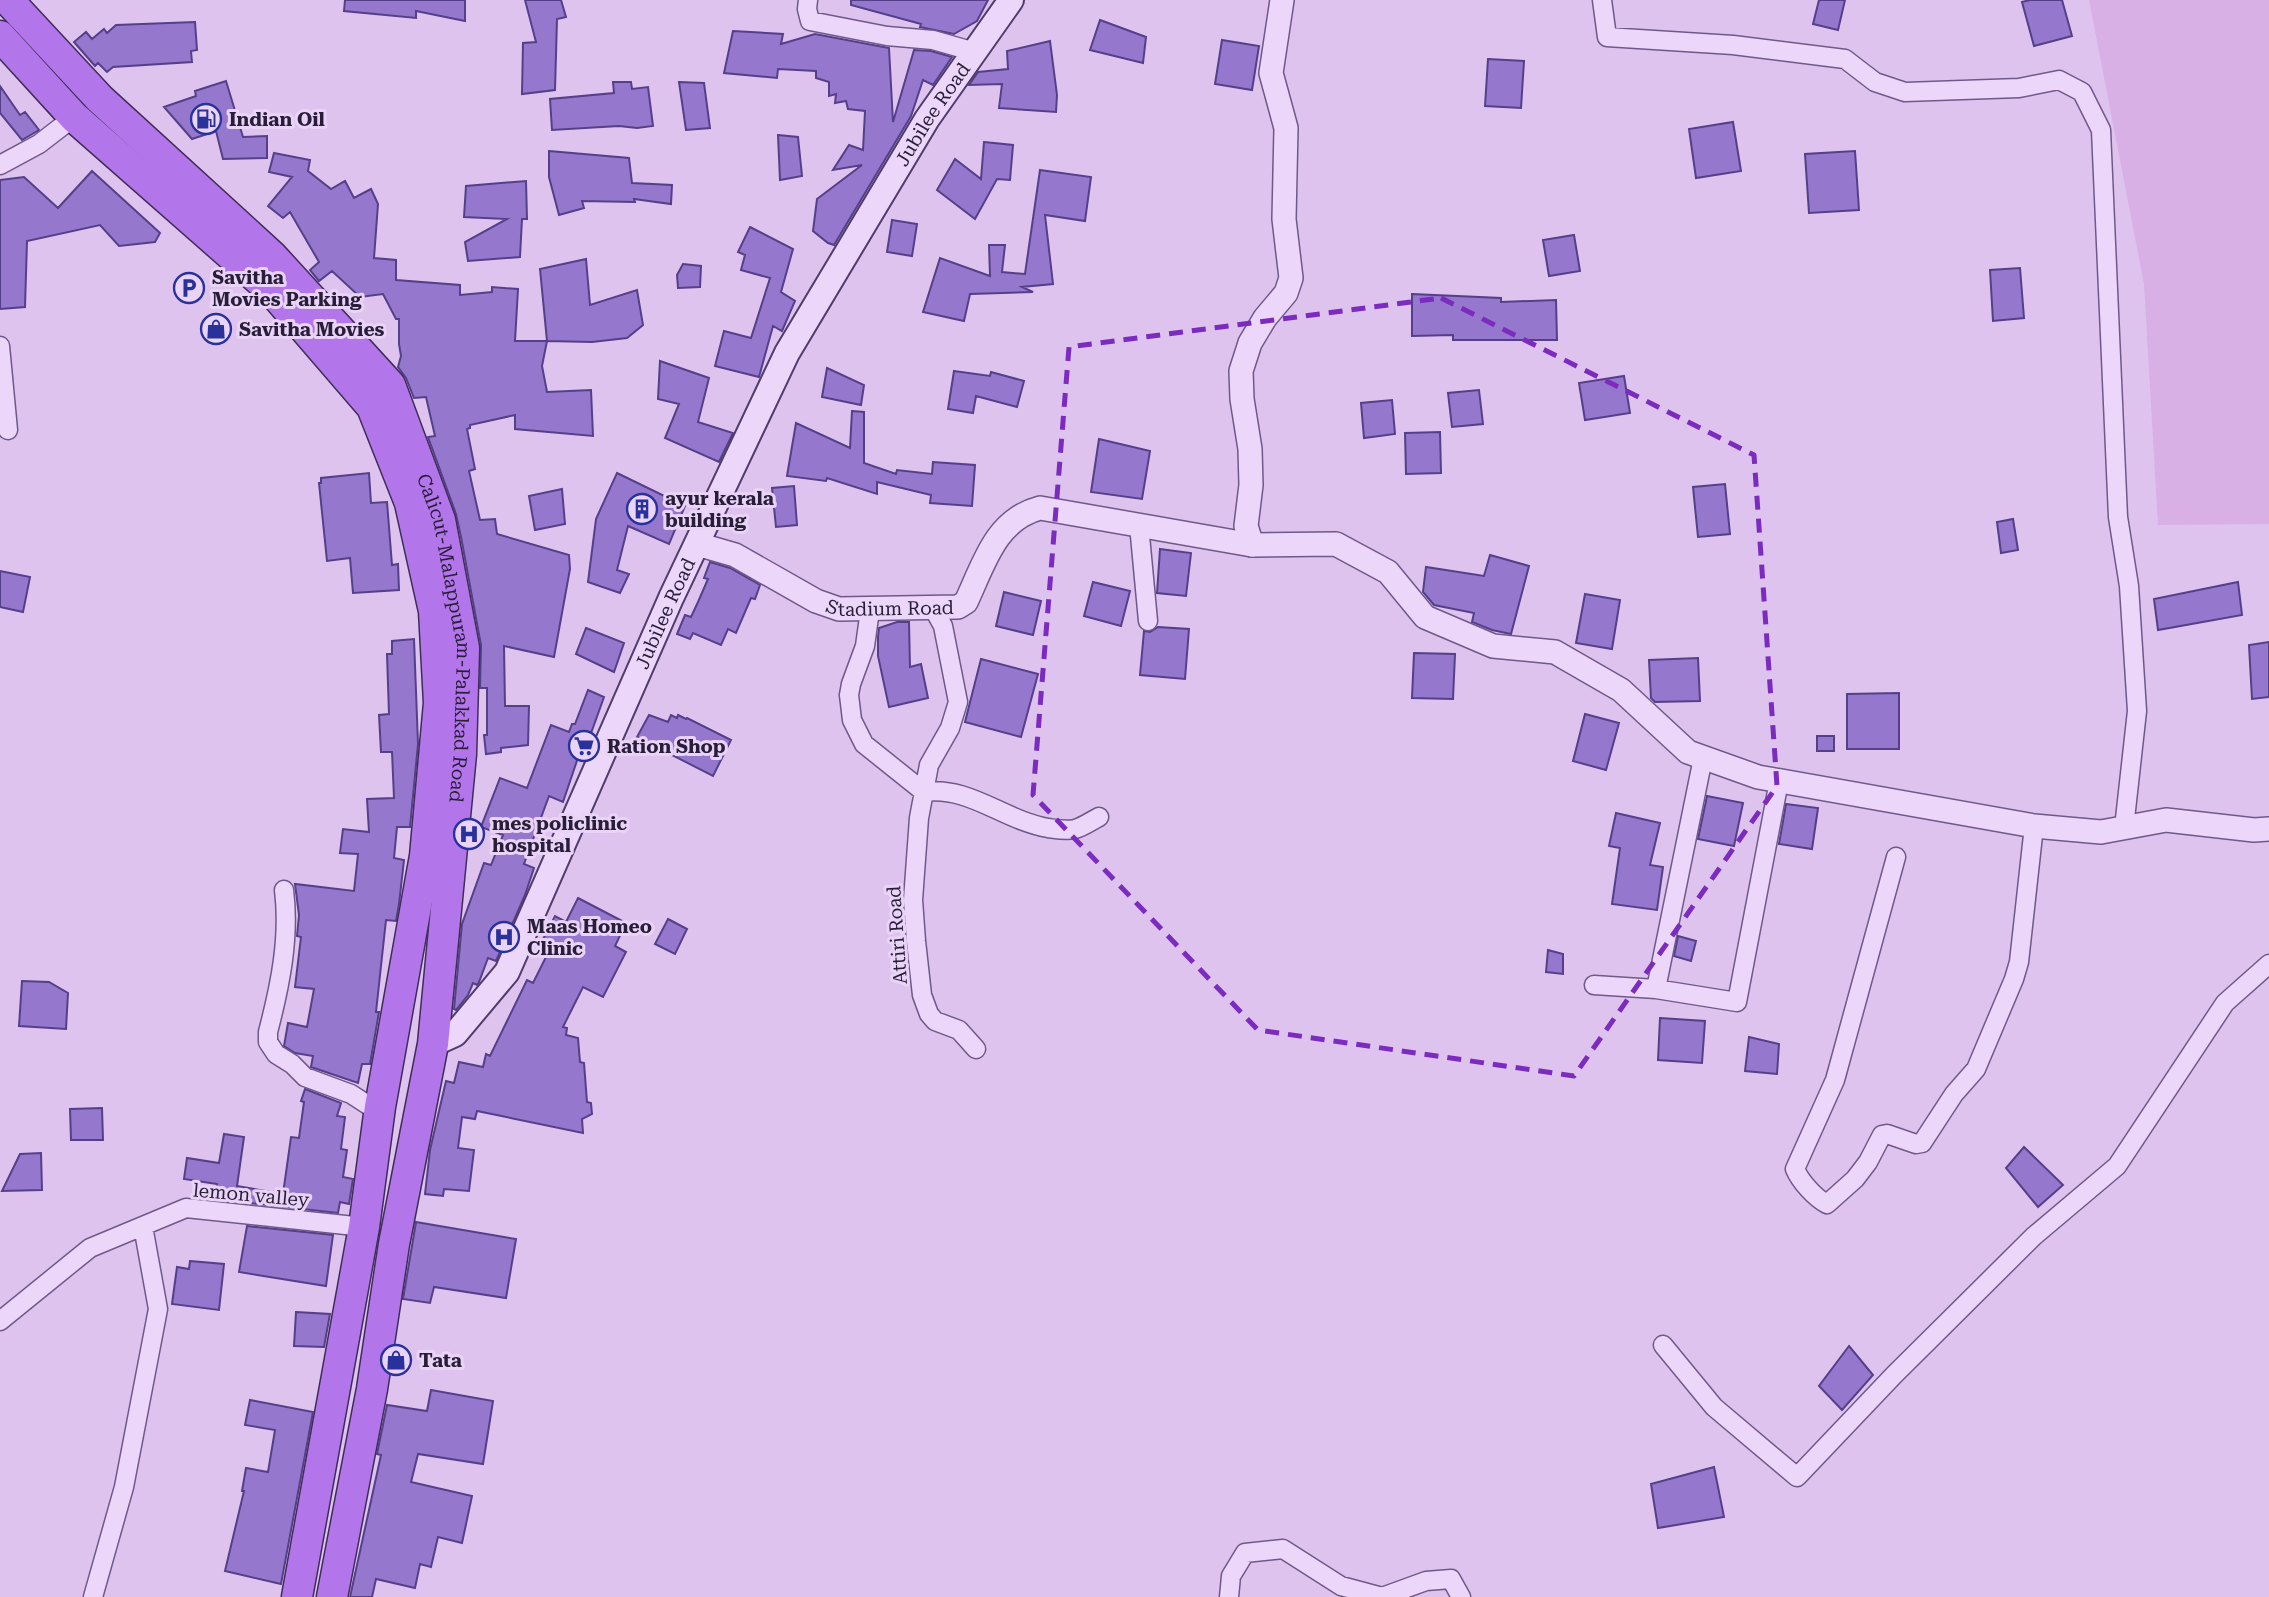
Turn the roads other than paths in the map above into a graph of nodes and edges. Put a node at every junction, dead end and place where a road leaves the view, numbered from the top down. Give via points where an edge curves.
1 (8, 0) edge
2 (808, 0) edge
3 (1011, 0) edge
4 (1282, 0) edge
5 (1602, 0) edge
6 (0, 36) edge
7 (975, 52) junction
8 (74, 117) junction
9 (0, 165) edge
10 (0, 346) edge
11 (8, 430) dead end
12 (1139, 525) junction
13 (697, 544) junction
14 (1252, 545) junction
15 (933, 608) junction
16 (870, 610) junction
17 (1148, 621) dead end
18 (1703, 758) junction
19 (1779, 781) junction
20 (924, 792) junction
21 (1099, 817) dead end
22 (2034, 826) junction
23 (2124, 828) junction
24 (2269, 829) edge
25 (1896, 857) dead end
26 (284, 890) dead end
27 (2269, 964) edge
28 (1594, 985) dead end
29 (1656, 989) junction
30 (393, 1035) junction
31 (433, 1044) junction
32 (976, 1049) dead end
33 (380, 1107) junction
34 (143, 1226) junction
35 (364, 1227) junction
36 (0, 1321) edge
37 (1663, 1345) dead end
38 (93, 1597) edge
39 (297, 1597) edge
40 (332, 1597) edge
41 (1229, 1597) edge
42 (1461, 1597) edge

1 - 31 highway, Calicut-Malappuram-Palakkad Road via 100,99 272,256 390,385 440,520 464,648 461,754
2 - 7 street via 810,21 933,40
3 - 7 main road, Jubilee Road
4 - 14 street via 1271,74 1286,128 1284,219 1291,278 1286,293 1250,343 1241,370 1251,485 1245,526
5 - 23 street via 1607,37 1733,45 1845,59 1875,82 1905,92 2019,88 2059,80 2082,92 2101,130 2118,517 2130,586 2137,711
6 - 8 highway
7 - 13 main road, Jubilee Road via 927,119 786,354
8 - 9 street via 40,144
8 - 30 highway via 282,303 372,407 410,503 434,611 439,703 425,856
10 - 11 street
12 - 14 street, Stadium Road
12 - 15 street, Stadium Road via 1040,508 1025,512 995,539 966,601 958,607
12 - 17 street
13 - 16 street, Stadium Road via 735,555 816,601 839,609
13 - 31 main road, Jubilee Road via 507,972 455,1034
14 - 18 street, Stadium Road via 1336,544 1388,572 1425,617 1493,646 1555,652 1621,690 1688,752
15 - 16 street, Stadium Road
15 - 20 street, Attiri Road via 943,626 958,702 950,728 929,765
16 - 20 street via 865,646 851,684 852,720 864,744
18 - 19 street, Stadium Road
18 - 29 street
19 - 22 street, Stadium Road
19 - 29 street via 1737,1002
20 - 21 street via 958,794 1017,821 1054,829 1076,829
20 - 32 street, Attiri Road via 913,900 922,995 935,1021 959,1030
22 - 23 street, Stadium Road via 2101,832
22 - 25 street via 2019,962 1976,1069 1922,1143 1882,1135 1855,1180 1827,1204 1795,1169 1835,1080
23 - 24 street, Stadium Road via 2166,820
26 - 33 street via 285,939 268,1042 305,1077
27 - 37 street via 2225,1003 2117,1166 2034,1236 1797,1477 1714,1407
28 - 29 street
30 - 31 highway via 406,1060 423,1058
30 - 33 highway
31 - 40 highway, Calicut-Malappuram-Palakkad Road
33 - 35 highway
34 - 35 street, lemon valley via 186,1208
34 - 36 street, lemon valley via 90,1248
34 - 38 street via 158,1309 124,1487
35 - 39 highway
41 - 42 street via 1231,1576 1245,1553 1283,1549 1341,1586 1382,1597 1426,1581 1451,1579

